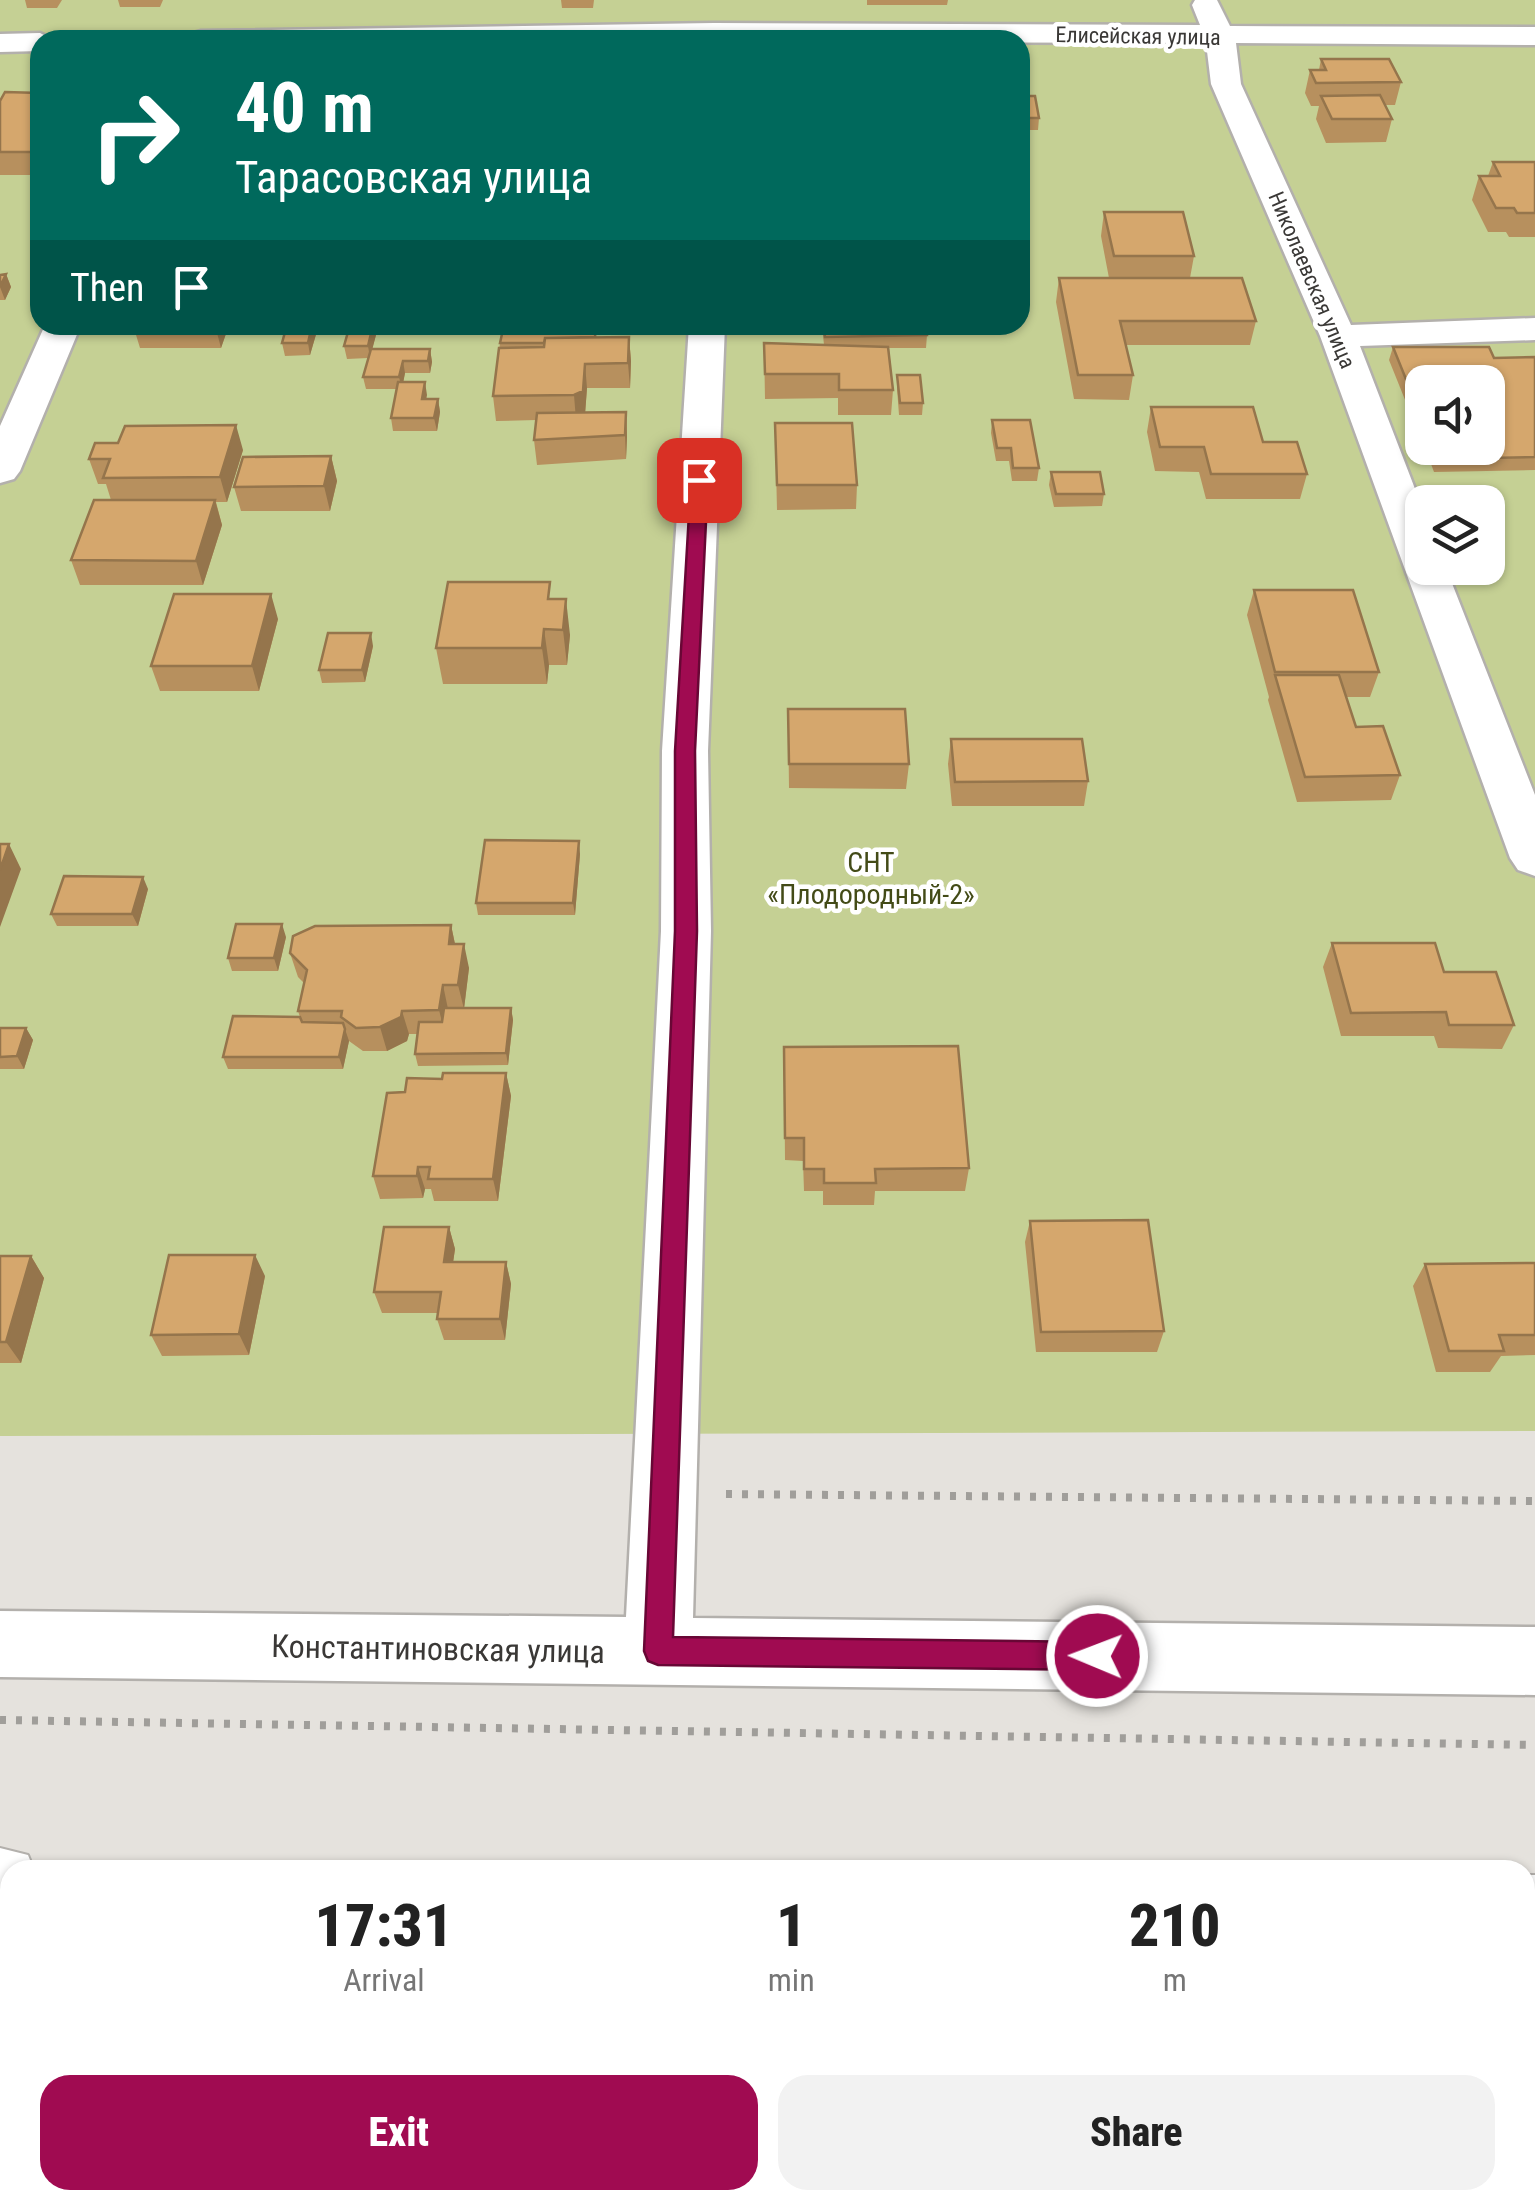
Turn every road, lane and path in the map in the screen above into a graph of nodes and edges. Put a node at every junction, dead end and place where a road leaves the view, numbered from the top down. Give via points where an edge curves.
1 (714, 0) edge
2 (1204, 0) edge
3 (714, 30) edge
4 (1535, 36) edge
5 (1030, 37) edge
6 (1220, 38) junction
7 (30, 42) edge
8 (0, 43) edge
9 (1535, 328) edge
10 (60, 335) edge
11 (707, 335) edge
12 (1338, 336) junction
13 (0, 470) edge
14 (1405, 515) edge
15 (1431, 585) edge
16 (1535, 858) edge
17 (711, 1494) dead end
18 (1535, 1501) edge
19 (0, 1644) edge
20 (658, 1651) junction
21 (1535, 1661) edge
22 (0, 1720) edge
23 (1535, 1745) edge

1 - 3 street
2 - 6 street, Николаевская улица
4 - 6 street, Елисейская улица
5 - 6 street, Елисейская улица
6 - 12 street, Николаевская улица via 1226,84
7 - 8 street
9 - 12 street
10 - 13 street
11 - 20 street via 685,751 686,931
12 - 14 street, Николаевская улица
15 - 16 street
17 - 18 path
19 - 20 street, Константиновская улица
20 - 21 street, Константиновская улица
22 - 23 path

